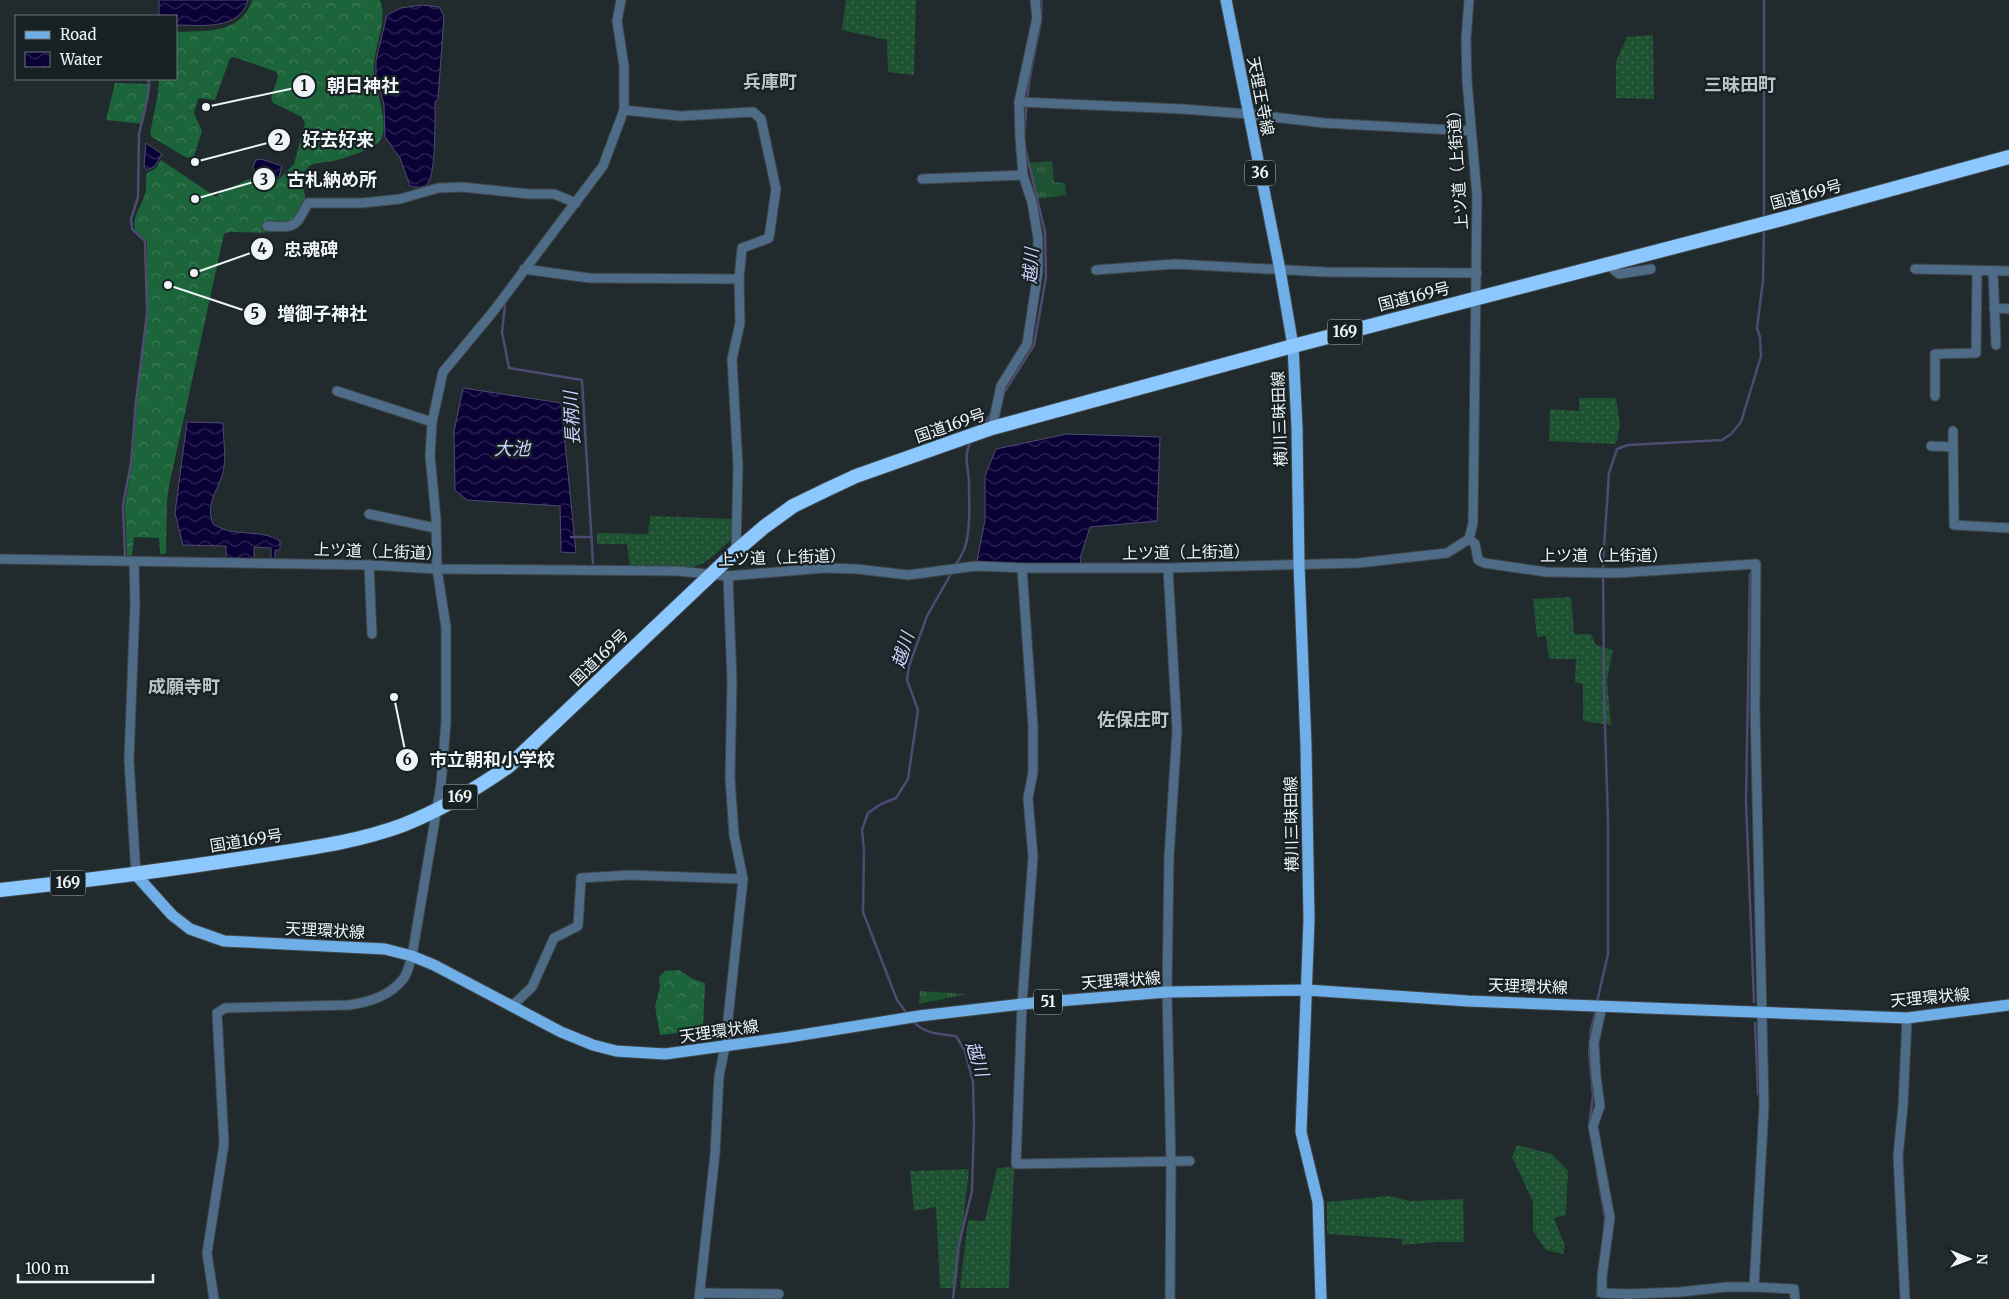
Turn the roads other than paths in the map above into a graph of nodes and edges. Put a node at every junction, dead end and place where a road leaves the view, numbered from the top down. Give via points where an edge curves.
1 (621, 0) edge
2 (1035, 0) edge
3 (1226, 0) edge
4 (1469, 0) edge
5 (1020, 102) junction
6 (624, 110) junction
7 (1248, 114) junction
8 (1470, 132) junction
9 (2009, 157) edge
10 (1023, 175) junction
11 (922, 179) dead end
12 (576, 203) junction
13 (267, 226) dead end
14 (1611, 262) junction
15 (524, 269) junction
16 (1651, 269) dead end
17 (1915, 269) dead end
18 (1096, 270) dead end
19 (1280, 270) junction
20 (2009, 271) edge
21 (1977, 272) junction
22 (1993, 272) junction
23 (1477, 273) junction
24 (739, 278) junction
25 (1476, 298) junction
26 (1994, 308) junction
27 (2009, 309) edge
28 (1996, 344) dead end
29 (1293, 346) junction
30 (337, 392) dead end
31 (1936, 396) dead end
32 (432, 422) junction
33 (992, 428) junction
34 (1953, 431) dead end
35 (1930, 446) dead end
36 (1953, 447) junction
37 (369, 514) dead end
38 (435, 528) junction
39 (2009, 528) edge
40 (1469, 539) junction
41 (736, 551) junction
42 (0, 559) edge
43 (134, 562) junction
44 (369, 565) junction
45 (1299, 565) junction
46 (1022, 568) junction
47 (1168, 568) junction
48 (437, 569) junction
49 (710, 575) junction
50 (728, 576) junction
51 (372, 634) dead end
52 (436, 809) junction
53 (136, 875) junction
54 (743, 879) junction
55 (0, 890) edge
56 (412, 956) junction
57 (1307, 990) junction
58 (1167, 992) junction
59 (1022, 1004) junction
60 (513, 1005) junction
61 (2009, 1005) edge
62 (1602, 1006) junction
63 (1761, 1012) junction
64 (1907, 1018) junction
65 (725, 1047) junction
66 (1171, 1161) junction
67 (1190, 1161) dead end
68 (1754, 1287) junction
69 (779, 1294) dead end
70 (700, 1296) edge
71 (1628, 1297) edge
72 (214, 1299) edge
73 (1170, 1299) edge
74 (1321, 1299) edge
75 (1795, 1299) edge
76 (1905, 1299) edge

1 - 6 street via 617,21 624,66
2 - 5 street via 1037,18
3 - 7 main road, 天理王寺線 / 36
4 - 8 street, 上ツ道（上街道） via 1466,39
5 - 7 street
5 - 10 street
6 - 12 street via 602,166
6 - 24 street via 680,116 753,112 761,120 776,189 769,238 742,248
7 - 8 street via 1324,124
7 - 19 main road, 天理王寺線 / 36
8 - 23 street, 上ツ道（上街道） via 1478,196
9 - 14 highway, 国道169号 / 169
10 - 11 street
10 - 33 street via 1032,202 1038,238 1038,272 1027,344 1001,386
12 - 13 street via 554,194 438,188 400,199 308,203 298,222 287,227
12 - 15 street
14 - 16 street via 1619,274
14 - 25 highway, 国道169号 / 169
15 - 24 street via 589,278
15 - 32 street via 443,372
17 - 21 street
18 - 19 street via 1174,264
19 - 23 street
19 - 29 main road, 天理王寺線 / 36
20 - 22 street
21 - 22 street
21 - 31 street via 1976,354 1935,354
22 - 26 street
23 - 25 street, 上ツ道（上街道）
24 - 41 street via 740,323 732,359 738,466
25 - 29 highway, 国道169号 / 169
25 - 40 street, 上ツ道（上街道） via 1473,524
26 - 27 street
26 - 28 street
29 - 33 highway, 国道169号 / 169
29 - 45 main road, 横川三昧田線
30 - 32 street
32 - 38 street via 430,456
33 - 41 highway, 国道169号 / 169 via 856,476 826,490 793,506
34 - 36 street
35 - 36 street
36 - 39 street via 1954,525
37 - 38 street
38 - 48 street
40 - 45 street, 上ツ道（上街道） via 1439,555
40 - 63 street, 上ツ道（上街道） via 1475,544 1478,560 1484,563 1546,572 1644,572 1756,564
41 - 49 highway, 国道169号 / 169
42 - 43 street, 上ツ道（上街道）
43 - 44 street, 上ツ道（上街道）
43 - 53 street via 129,760
44 - 48 street, 上ツ道（上街道）
44 - 51 street
45 - 47 street, 上ツ道（上街道）
45 - 57 main road, 横川三昧田線 via 1306,746
46 - 47 street, 上ツ道（上街道）
46 - 50 street, 上ツ道（上街道） via 976,566 908,575 826,568
46 - 59 street via 1033,772 1028,798 1032,857
47 - 58 street via 1177,730 1169,857
48 - 49 street, 上ツ道（上街道） via 678,571
48 - 52 street via 446,627 446,722
49 - 50 street, 上ツ道（上街道）
49 - 52 highway, 国道169号 / 169 via 509,766 473,791
50 - 54 street via 732,682 730,778 734,836
52 - 53 highway, 国道169号 / 169 via 386,830 337,844
52 - 56 street
53 - 55 highway, 国道169号 / 169
53 - 56 main road, 天理環状線 / 51 via 172,915 190,928 224,941 385,949
54 - 60 street via 630,875 581,878 578,926 554,938 532,987
54 - 65 street
56 - 60 main road, 天理環状線 / 51
56 - 72 street via 404,977 382,997 367,1003 225,1008 217,1013 224,1144 207,1254
57 - 58 main road, 天理環状線 / 51
57 - 62 main road, 天理環状線 / 51
57 - 74 main road, 横川三昧田線 via 1301,1132 1318,1202
58 - 59 main road, 天理環状線 / 51
58 - 66 street
59 - 65 main road, 天理環状線 / 51 via 919,1016
59 - 66 street via 1016,1164
60 - 65 main road, 天理環状線 / 51 via 561,1032 616,1051 664,1054
61 - 64 main road, 天理環状線 / 51
62 - 63 main road, 天理環状線 / 51
62 - 71 street via 1594,1043 1600,1106 1593,1126 1610,1218 1602,1293
63 - 64 main road, 天理環状線 / 51
63 - 68 street via 1764,1106
64 - 76 street via 1898,1156
65 - 70 street via 718,1076 715,1154
66 - 67 street
66 - 73 street
68 - 71 street via 1726,1286
68 - 75 street via 1794,1289
69 - 70 street

